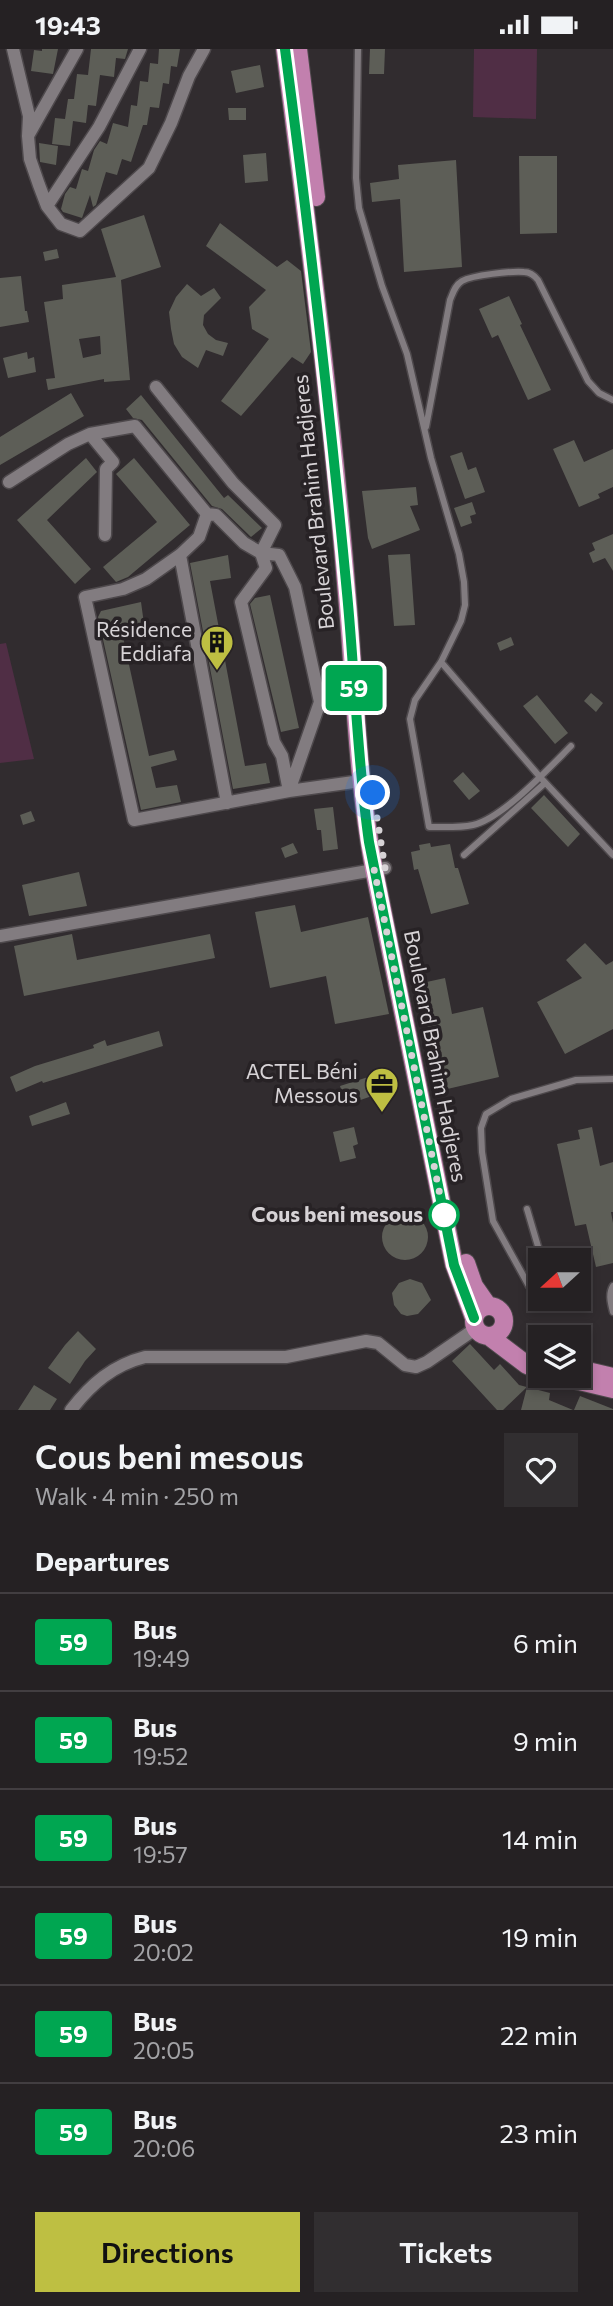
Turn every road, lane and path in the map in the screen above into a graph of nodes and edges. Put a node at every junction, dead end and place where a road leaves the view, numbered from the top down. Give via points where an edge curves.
1 (13, 49) edge
2 (77, 49) edge
3 (139, 49) edge
4 (204, 49) edge
5 (285, 49) edge
6 (298, 49) edge
7 (358, 49) edge
8 (28, 136) junction
9 (47, 206) junction
10 (156, 387) dead end
11 (613, 400) edge
12 (425, 433) junction
13 (90, 434) junction
14 (9, 482) dead end
15 (207, 514) junction
16 (105, 535) dead end
17 (261, 553) junction
18 (180, 555) junction
19 (441, 662) junction
20 (571, 746) dead end
21 (542, 780) junction
22 (361, 781) junction
23 (289, 791) junction
24 (227, 803) junction
25 (464, 855) dead end
26 (613, 855) edge
27 (379, 868) junction
28 (0, 936) edge
29 (613, 1079) edge
30 (527, 1209) dead end
31 (538, 1248) edge
32 (528, 1284) edge
33 (613, 1286) edge
34 (488, 1306) junction
35 (613, 1312) edge
36 (504, 1324) junction
37 (480, 1328) junction
38 (528, 1352) edge
39 (528, 1365) edge
40 (591, 1372) edge
41 (613, 1377) edge
42 (591, 1384) edge
43 (613, 1389) edge
44 (71, 1410) edge

1 - 8 street via 29,116
2 - 8 street
3 - 9 street via 99,127
4 - 9 street via 149,168 80,231 61,224
5 - 22 main road, Boulevard Brahim Hadjeres via 347,596
6 - 27 main road via 359,597
7 - 12 lane via 359,208 407,354
8 - 9 street via 30,159
10 - 17 street via 233,483 275,525
11 - 12 lane via 588,381 533,275 475,277 455,287 450,300
12 - 19 lane via 464,582 461,621
13 - 14 street
13 - 15 street via 135,426
13 - 16 street via 113,462 106,469
15 - 17 street via 216,515
15 - 18 street via 199,537
17 - 23 street via 266,568 241,603
17 - 23 street via 279,555 295,587 320,702
18 - 24 street
18 - 24 street via 146,579 85,597 134,820
19 - 21 lane
19 - 21 lane via 415,700 410,719 429,827 476,824
20 - 21 lane
21 - 25 lane
21 - 26 lane
22 - 23 street
22 - 27 main road, Boulevard Brahim Hadjeres
23 - 24 street
27 - 28 street
27 - 34 main road via 466,1261 474,1286
27 - 37 main road, Boulevard Brahim Hadjeres via 454,1265
29 - 32 lane via 576,1080 512,1099 486,1114 481,1128 482,1152 493,1221
30 - 31 lane
33 - 35 lane
34 - 36 main road via 500,1311
34 - 37 main road via 477,1311
36 - 37 main road via 498,1334
36 - 38 main road
37 - 39 main road
37 - 44 street via 416,1367 405,1365 378,1343 366,1341 286,1357 145,1357 105,1374
40 - 41 main road
42 - 43 main road

